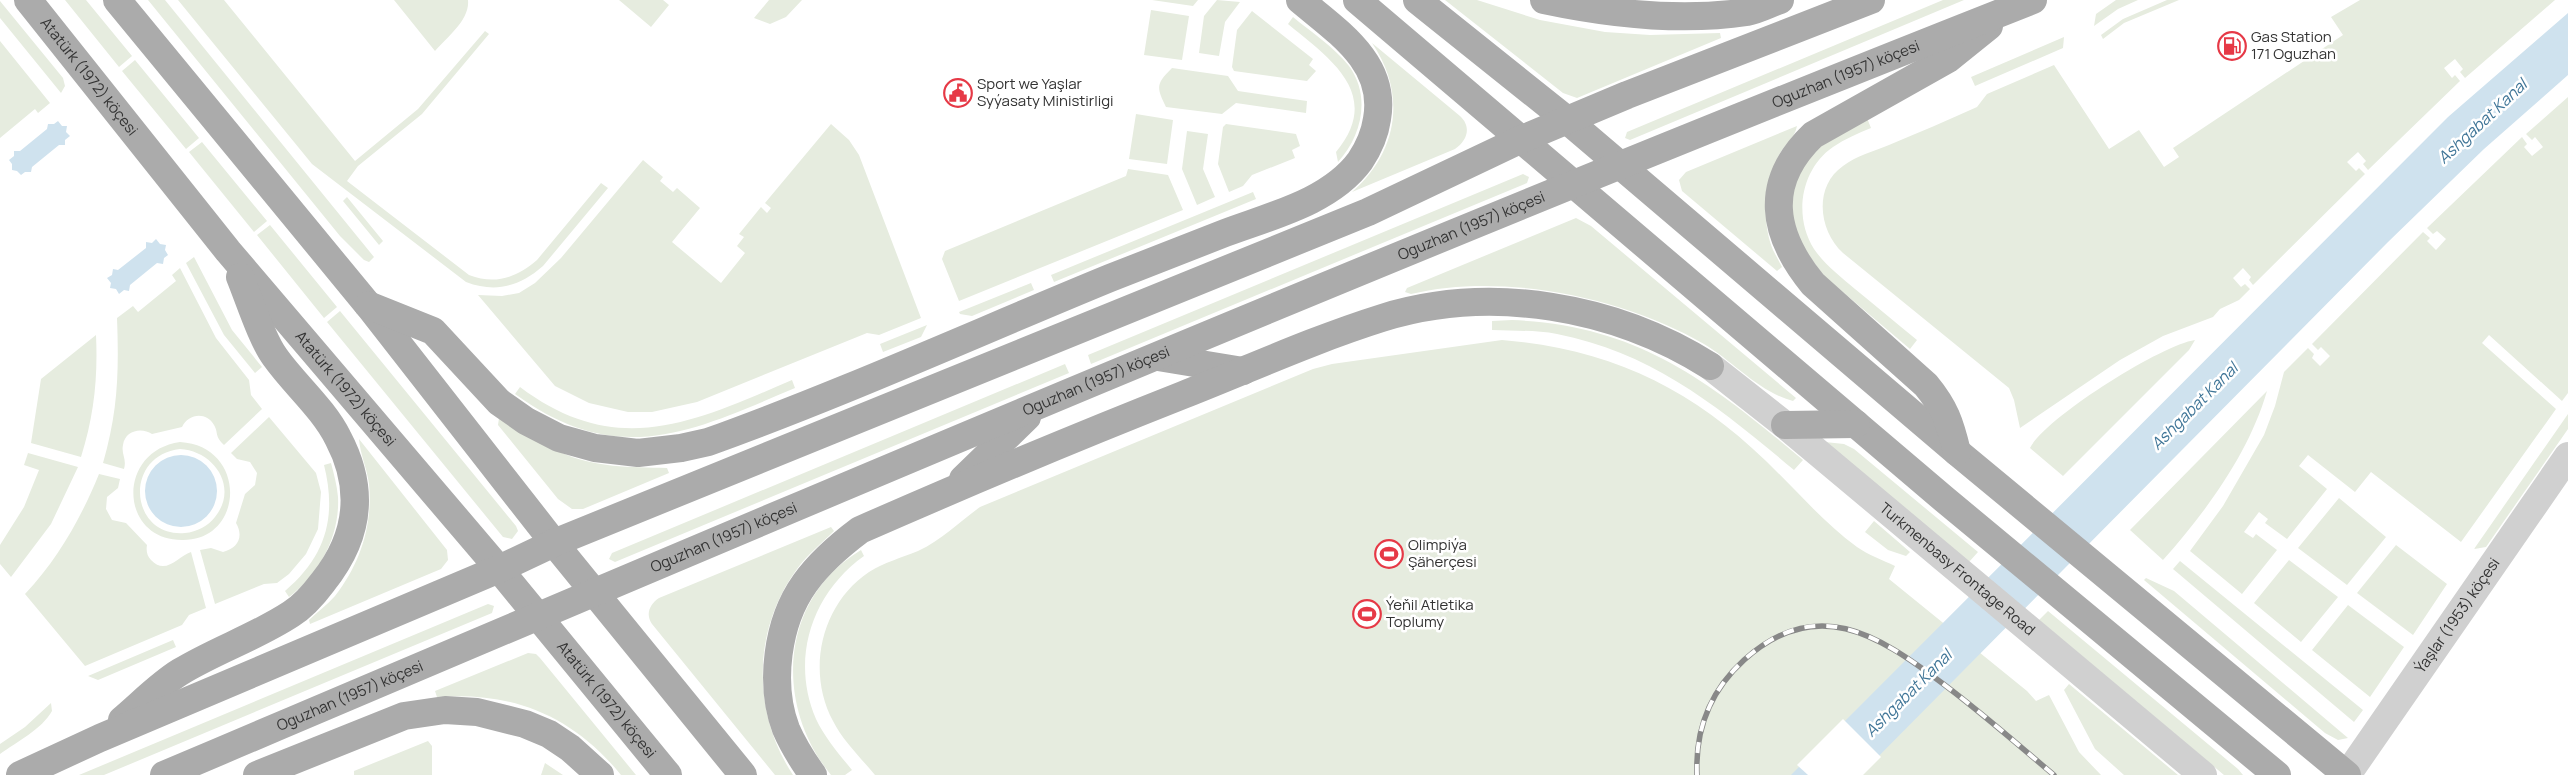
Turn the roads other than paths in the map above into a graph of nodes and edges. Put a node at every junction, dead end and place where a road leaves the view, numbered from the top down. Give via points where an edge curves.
1 (28, 0) edge
2 (117, 0) edge
3 (1300, 0) edge
4 (1357, 0) edge
5 (1417, 0) edge
6 (1544, 0) edge
7 (1780, 0) edge
8 (1871, 0) edge
9 (2023, 4) edge
10 (1567, 120) junction
11 (1522, 139) junction
12 (1618, 164) junction
13 (1572, 183) junction
14 (228, 251) junction
15 (1144, 264) junction
16 (368, 305) junction
17 (1066, 335) junction
18 (1158, 357) junction
19 (1710, 366) joint
20 (1243, 372) junction
21 (835, 392) junction
22 (919, 395) junction
23 (1038, 407) junction
24 (1856, 424) junction
25 (1785, 425) junction
26 (2568, 456) edge
27 (1967, 460) junction
28 (953, 489) junction
29 (554, 543) junction
30 (499, 569) junction
31 (596, 592) junction
32 (538, 616) junction
33 (100, 738) junction
34 (2269, 771) edge
35 (20, 775) edge
36 (164, 775) edge
37 (257, 775) edge
38 (600, 775) edge
39 (668, 775) edge
40 (744, 775) edge
41 (813, 775) edge
42 (2202, 775) edge
43 (2347, 775) edge

1 - 14 main road, Atatürk (1972) köçesi
2 - 16 main road
3 - 15 main road via 1351,43 1371,69 1380,106 1376,127 1360,160 1326,191 1291,208
4 - 11 main road
5 - 10 main road
6 - 7 main road via 1634,15 1696,16 1749,12
8 - 10 main road
9 - 12 main road, Oguzhan (1957) köçesi
9 - 27 main road via 1948,59 1813,135 1789,165 1779,193 1778,211 1784,238 1803,272 1926,385 1949,418
10 - 11 main road
10 - 12 main road
11 - 13 main road
11 - 17 main road via 1368,212
12 - 13 main road, Oguzhan (1957) köçesi
12 - 27 main road
13 - 18 main road, Oguzhan (1957) köçesi
13 - 24 main road
14 - 30 main road, Atatürk (1972) köçesi
14 - 33 main road via 274,356 337,436 349,462 355,484 355,501 348,540 342,556 328,576 310,599 293,613 179,672
15 - 17 main road
15 - 21 main road
16 - 21 main road via 433,331 499,402 526,421 559,438 595,448 638,453 708,442
16 - 29 main road
17 - 22 main road
18 - 20 main road
18 - 23 main road, Oguzhan (1957) köçesi
19 - 20 main road via 1648,333 1593,315 1535,305 1480,302 1422,309 1383,318
19 - 25 street, Turkmenbasy Frontage Road
20 - 28 main road
21 - 22 main road
22 - 29 main road
23 - 28 main road
23 - 31 main road, Oguzhan (1957) köçesi
24 - 25 main road
24 - 34 main road
25 - 42 street, Turkmenbasy Frontage Road
26 - 43 street, Ýaşlar (1953) köçesi
27 - 43 main road
28 - 41 main road via 860,530 821,564 794,602 781,642 778,691 786,730
29 - 30 main road
29 - 31 main road
30 - 32 main road, Atatürk (1972) köçesi
30 - 33 main road
31 - 32 main road, Oguzhan (1957) köçesi
31 - 40 main road
32 - 36 main road, Oguzhan (1957) köçesi
32 - 39 main road, Atatürk (1972) köçesi
33 - 35 main road
37 - 38 main road via 404,716 445,710 478,712 549,734

